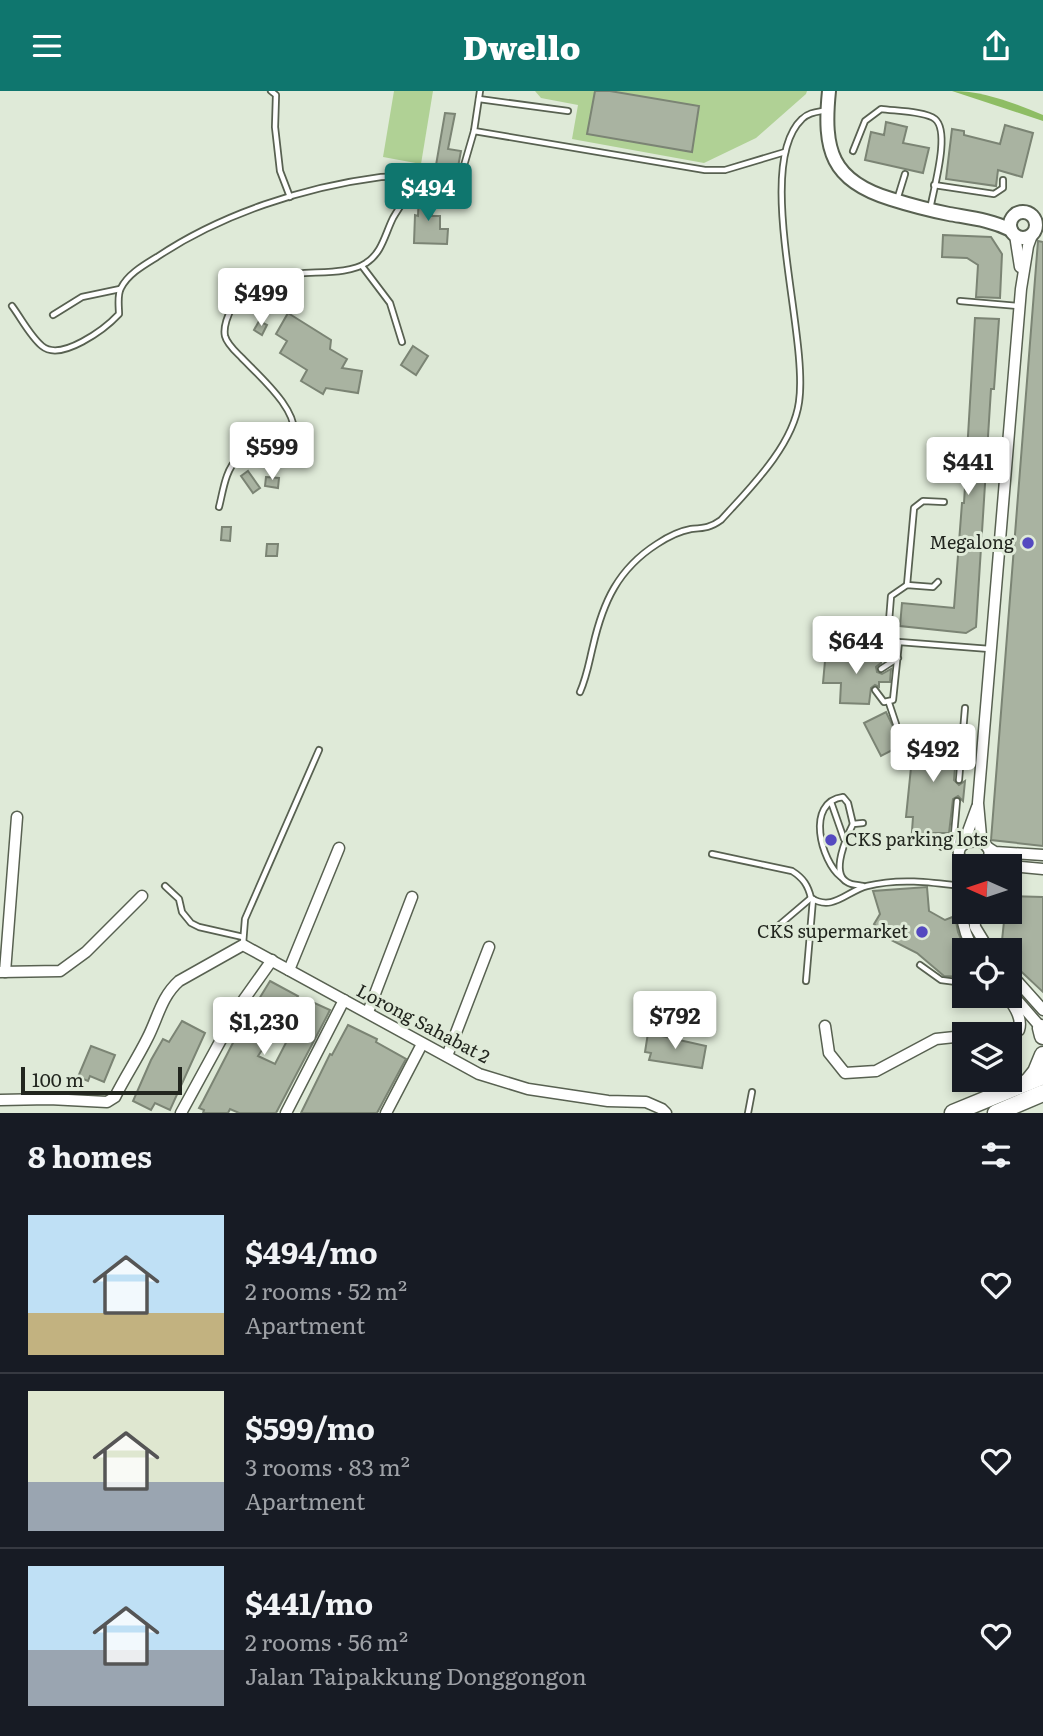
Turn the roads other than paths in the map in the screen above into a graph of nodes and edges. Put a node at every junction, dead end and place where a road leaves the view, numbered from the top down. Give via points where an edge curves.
1 (271, 91) edge
2 (480, 91) edge
3 (829, 91) edge
4 (479, 99) junction
5 (827, 110) junction
6 (568, 111) dead end
7 (474, 131) junction
8 (853, 151) dead end
9 (785, 152) junction
10 (905, 174) dead end
11 (420, 177) junction
12 (1003, 180) dead end
13 (934, 185) junction
14 (290, 197) junction
15 (897, 201) junction
16 (930, 210) junction
17 (1017, 214) junction
18 (969, 216) junction
19 (1037, 226) edge
20 (1013, 233) junction
21 (362, 266) junction
22 (120, 289) junction
23 (1021, 289) junction
24 (960, 301) dead end
25 (12, 306) dead end
26 (1019, 306) junction
27 (52, 315) dead end
28 (402, 342) dead end
29 (944, 502) dead end
30 (219, 507) dead end
31 (938, 582) dead end
32 (907, 585) junction
33 (899, 642) junction
34 (991, 649) junction
35 (898, 657) junction
36 (881, 669) dead end
37 (875, 690) dead end
38 (580, 692) dead end
39 (888, 702) junction
40 (965, 708) dead end
41 (896, 724) dead end
42 (319, 750) dead end
43 (959, 781) dead end
44 (831, 801) junction
45 (957, 801) dead end
46 (978, 803) junction
47 (17, 817) dead end
48 (863, 823) dead end
49 (853, 824) junction
50 (845, 840) junction
51 (958, 845) junction
52 (986, 846) junction
53 (942, 847) dead end
54 (339, 848) dead end
55 (712, 854) dead end
56 (960, 854) edge
57 (988, 854) edge
58 (1043, 856) edge
59 (1022, 867) edge
60 (1043, 869) edge
61 (841, 877) junction
62 (952, 884) edge
63 (165, 885) dead end
64 (864, 886) junction
65 (142, 896) dead end
66 (412, 897) dead end
67 (812, 899) junction
68 (771, 932) dead end
69 (243, 941) junction
70 (489, 947) dead end
71 (272, 960) junction
72 (920, 965) dead end
73 (289, 970) junction
74 (2, 972) edge
75 (806, 981) dead end
76 (952, 981) edge
77 (1022, 986) edge
78 (345, 1000) junction
79 (1021, 1008) edge
80 (1043, 1010) edge
81 (368, 1013) junction
82 (825, 1026) dead end
83 (1042, 1031) edge
84 (952, 1037) edge
85 (422, 1044) junction
86 (1043, 1055) edge
87 (447, 1056) junction
88 (1043, 1076) edge
89 (752, 1092) dead end
90 (1043, 1094) edge
91 (1013, 1098) edge
92 (0, 1100) edge
93 (181, 1113) edge
94 (286, 1113) edge
95 (386, 1113) edge
96 (666, 1113) edge
97 (748, 1113) edge
98 (953, 1113) edge

1 - 14 lane via 276,95 279,171
2 - 4 lane
3 - 5 street
4 - 6 lane
4 - 7 lane
5 - 9 lane via 800,120
5 - 15 street via 830,146 839,168 864,190
7 - 9 lane via 705,170 725,170
7 - 11 lane via 458,174
8 - 13 lane via 865,121 881,109 933,117 942,126 943,139
9 - 38 lane via 781,193 800,369 799,402 787,440 721,520 657,544 614,584 600,616 590,668
10 - 15 lane
11 - 14 lane via 372,179
11 - 21 lane via 378,252
12 - 13 lane via 1003,188 994,194
13 - 16 lane
14 - 22 lane via 232,216 179,242 136,271
15 - 16 street
16 - 18 street
17 - 18 street
17 - 19 street via 1028,213
17 - 20 street via 1012,219
18 - 20 street
19 - 20 street via 1026,238
19 - 23 street via 1025,259
20 - 23 street
21 - 28 lane via 390,303
21 - 30 lane via 281,277 235,302 230,310 225,337 282,401 294,432 280,455 253,453 237,459
22 - 25 lane via 119,314 105,328 62,351 42,346
22 - 27 lane via 82,297
23 - 26 street
24 - 26 lane
26 - 34 street
29 - 32 lane via 923,501 914,508
31 - 32 lane via 933,587
32 - 33 lane via 889,599 888,634
33 - 34 lane
33 - 35 lane
34 - 46 street
35 - 36 lane
35 - 39 lane via 895,692
37 - 39 lane
39 - 41 lane
40 - 43 lane
42 - 69 lane via 246,919
44 - 49 lane via 846,800
44 - 50 lane
44 - 61 lane via 822,810 819,823 828,861
45 - 51 lane
46 - 51 street
46 - 52 street
47 - 74 street
48 - 49 lane
49 - 50 lane
50 - 61 lane
51 - 52 street via 975,840
51 - 53 lane
51 - 56 street
52 - 57 street
52 - 58 street via 995,852
54 - 73 street
55 - 67 lane via 792,871 801,877
59 - 60 street
61 - 64 lane
62 - 64 lane via 929,881
63 - 69 lane via 179,899 191,923
64 - 67 lane via 833,903
65 - 74 street via 86,952 60,971
66 - 81 street
67 - 68 lane
67 - 75 lane
69 - 71 street, Lorong Sahabat 2
69 - 92 street via 171,989 115,1097 107,1102
70 - 87 street
71 - 73 street, Lorong Sahabat 2
71 - 93 street via 240,1005
72 - 76 lane via 941,980
73 - 78 street, Lorong Sahabat 2
77 - 80 street
78 - 81 street, Lorong Sahabat 2
78 - 94 street
79 - 83 street
81 - 85 street, Lorong Sahabat 2
82 - 84 street via 829,1053 845,1073 876,1071 936,1039
85 - 87 street, Lorong Sahabat 2
85 - 95 street
86 - 91 main road via 1036,1072
87 - 96 street, Lorong Sahabat 2 via 479,1074 528,1089 646,1102
88 - 91 main road
89 - 97 lane
90 - 91 main road
91 - 98 main road

